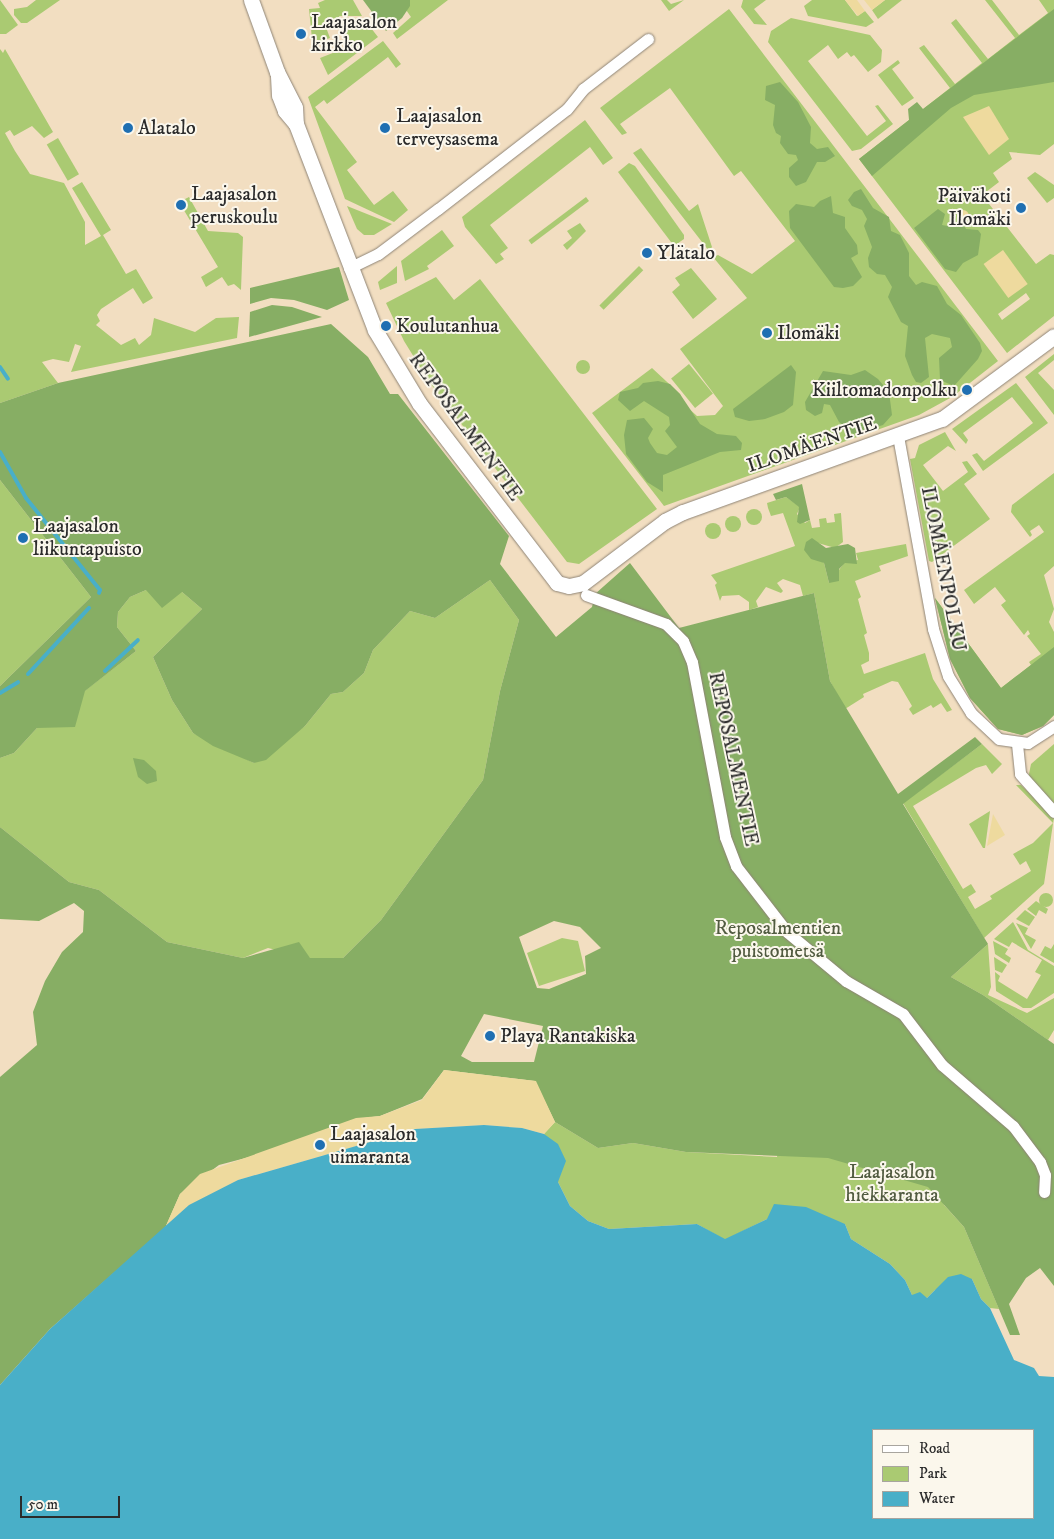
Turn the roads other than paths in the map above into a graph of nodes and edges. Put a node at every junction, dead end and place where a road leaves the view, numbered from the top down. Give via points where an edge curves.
1 (251, 0) edge
2 (648, 39) dead end
3 (349, 268) junction
4 (1054, 336) edge
5 (898, 436) junction
6 (582, 590) junction
7 (1054, 726) edge
8 (1017, 744) junction
9 (1054, 812) edge
10 (1044, 1192) dead end

1 - 3 street, REPOSALMENTIE via 295,107 296,124
2 - 3 street via 583,89 567,109 438,209 378,254
3 - 6 street, REPOSALMENTIE via 375,330 419,403 553,580
4 - 5 street, ILOMÄENTIE via 956,411
5 - 6 street, ILOMÄENTIE via 683,512 665,521
5 - 8 street, ILOMÄENPOLKU via 933,629 942,662 971,713 999,740
6 - 10 street, REPOSALMENTIE via 666,624 683,641 692,662 725,838 736,866 787,932 846,981 903,1014 942,1065 1013,1126 1040,1162 1045,1175
7 - 8 street via 1039,738
8 - 9 street via 1020,774

